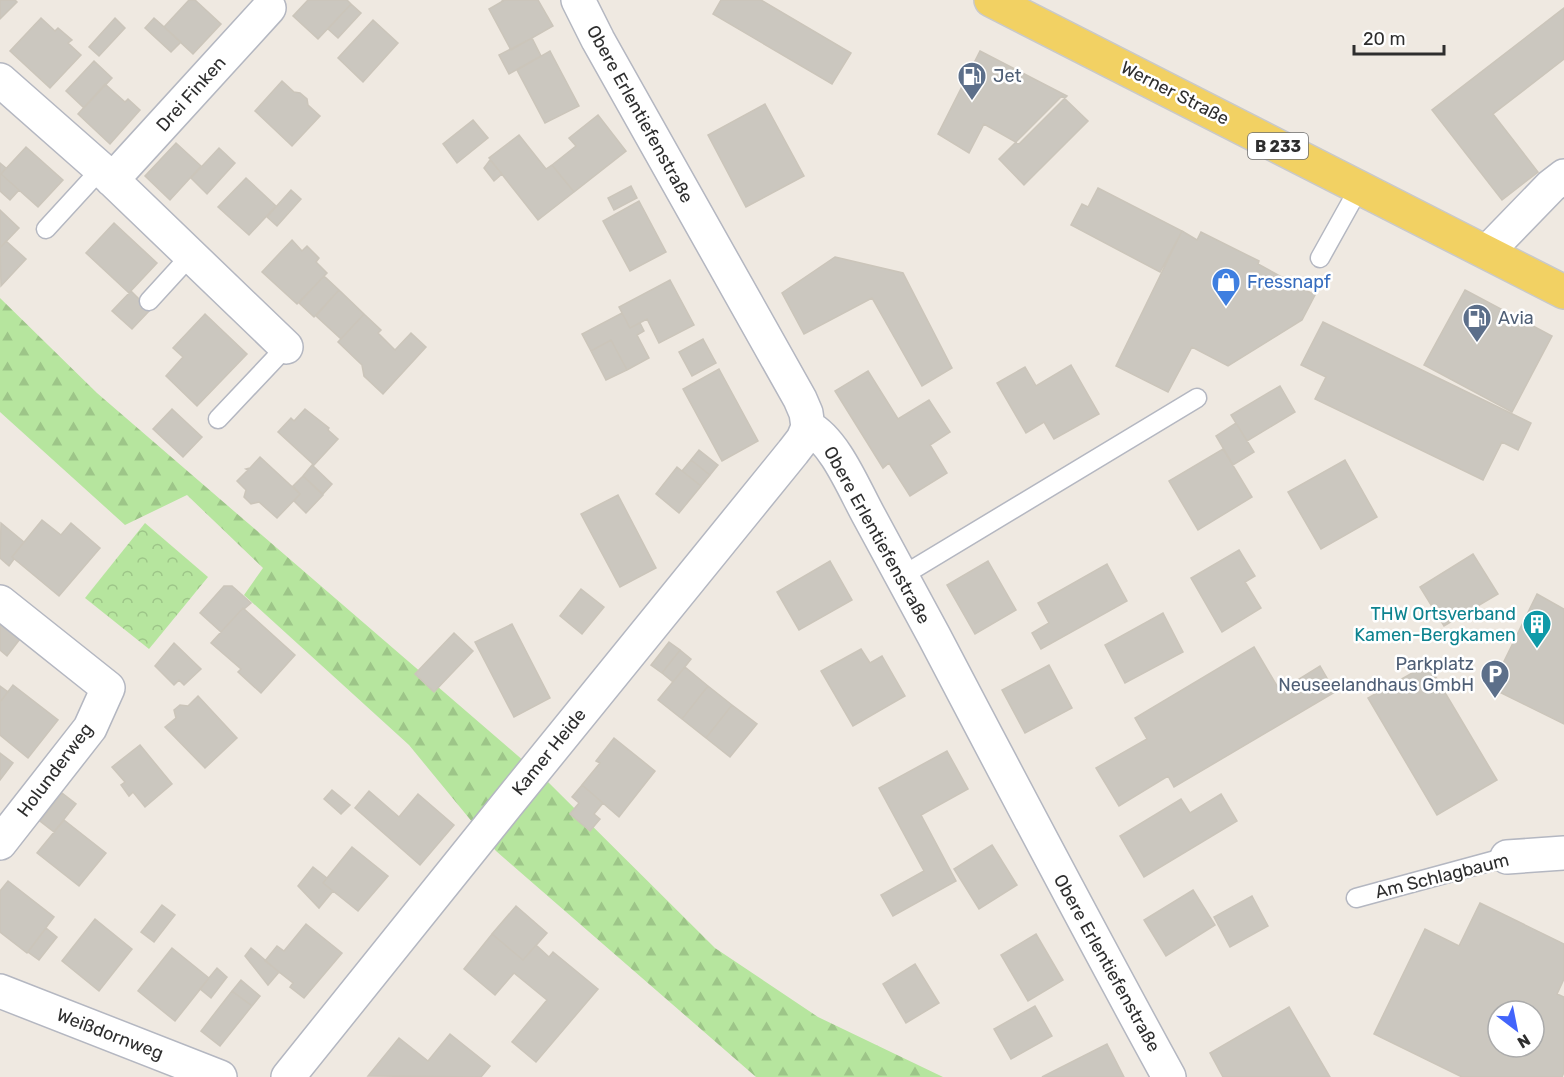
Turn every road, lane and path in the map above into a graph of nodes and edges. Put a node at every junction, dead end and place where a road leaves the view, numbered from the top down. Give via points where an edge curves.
1 (578, 0) edge
2 (991, 0) edge
3 (269, 8) dead end
4 (2, 87) edge
5 (107, 174) junction
6 (1564, 176) edge
7 (1359, 188) junction
8 (46, 229) dead end
9 (1487, 252) junction
10 (191, 255) junction
11 (1320, 258) dead end
12 (1564, 292) edge
13 (149, 301) dead end
14 (286, 347) joint
15 (1197, 398) dead end
16 (218, 419) dead end
17 (808, 427) junction
18 (902, 576) junction
19 (0, 602) edge
20 (0, 843) edge
21 (1564, 853) edge
22 (1507, 857) joint
23 (1356, 898) dead end
24 (0, 991) edge
25 (220, 1077) edge
26 (288, 1077) edge
27 (1170, 1077) edge

1 - 17 street, Obere Erlentiefenstraße via 800,399
2 - 7 main road, Werner Straße / B 233
3 - 5 street, Drei Finken
4 - 5 street
5 - 8 lane, Drei Finken
5 - 10 street
6 - 9 street
7 - 9 main road, Werner Straße / B 233
7 - 11 lane
9 - 12 main road, Werner Straße / B 233
10 - 13 lane
10 - 14 street
14 - 16 lane
15 - 18 lane
17 - 18 street, Obere Erlentiefenstraße via 835,455
17 - 26 street, Kamer Heide via 793,452
18 - 27 street, Obere Erlentiefenstraße
19 - 20 street, Holunderweg via 108,688 90,729
21 - 22 street, Am Schlagbaum
22 - 23 lane, Am Schlagbaum
24 - 25 street, Weißdornweg

